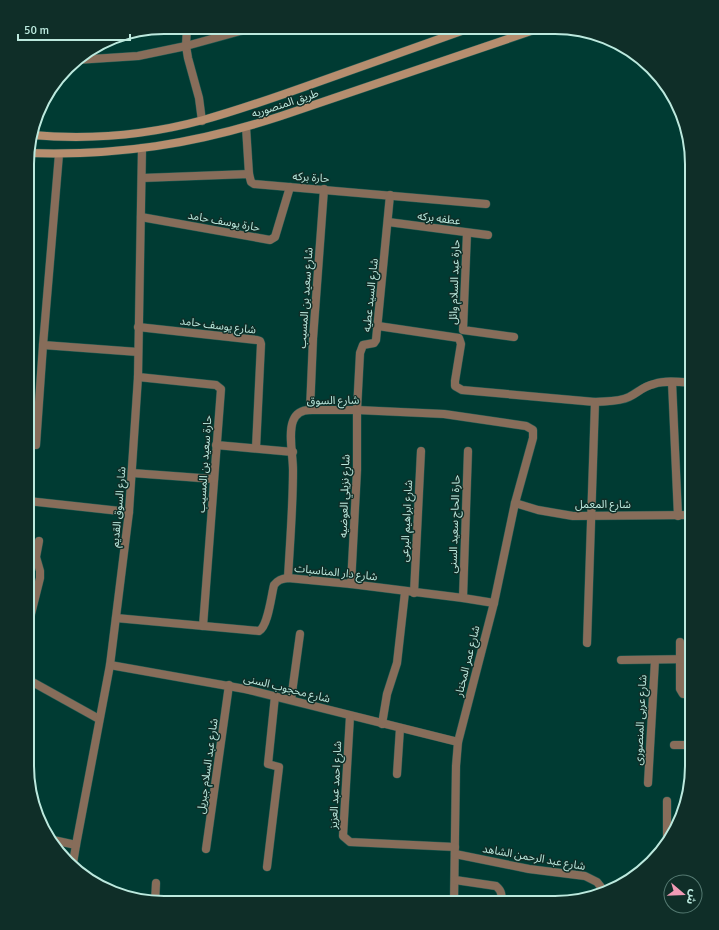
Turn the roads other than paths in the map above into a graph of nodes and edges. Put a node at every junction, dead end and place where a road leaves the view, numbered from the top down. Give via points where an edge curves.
1 (187, 34) edge
2 (230, 34) edge
3 (453, 34) edge
4 (522, 34) edge
5 (186, 46) junction
6 (87, 59) edge
7 (202, 121) junction
8 (246, 128) junction
9 (37, 136) edge
10 (142, 148) junction
11 (35, 153) edge
12 (59, 154) junction
13 (249, 174) junction
14 (142, 178) junction
15 (290, 187) junction
16 (324, 189) junction
17 (390, 195) junction
18 (486, 204) dead end
19 (141, 216) junction
20 (388, 222) junction
21 (467, 232) junction
22 (488, 235) dead end
23 (378, 326) junction
24 (138, 327) junction
25 (514, 337) dead end
26 (43, 345) junction
27 (138, 352) junction
28 (138, 377) junction
29 (672, 382) junction
30 (685, 383) edge
31 (595, 402) junction
32 (310, 410) junction
33 (357, 410) junction
34 (533, 430) joint
35 (36, 445) dead end
36 (216, 445) junction
37 (256, 448) junction
38 (421, 451) dead end
39 (468, 451) dead end
40 (293, 452) junction
41 (132, 474) junction
42 (214, 479) junction
43 (34, 502) edge
44 (515, 502) junction
45 (129, 512) junction
46 (592, 516) junction
47 (678, 516) junction
48 (685, 516) edge
49 (39, 541) dead end
50 (288, 578) junction
51 (351, 584) junction
52 (405, 592) junction
53 (414, 592) junction
54 (463, 598) junction
55 (34, 602) edge
56 (494, 603) junction
57 (116, 618) junction
58 (203, 626) junction
59 (300, 634) dead end
60 (680, 642) dead end
61 (588, 643) dead end
62 (680, 659) junction
63 (685, 659) edge
64 (621, 660) dead end
65 (655, 660) junction
66 (110, 665) junction
67 (34, 683) edge
68 (229, 686) junction
69 (685, 694) edge
70 (275, 696) junction
71 (291, 700) junction
72 (350, 716) junction
73 (99, 719) junction
74 (382, 724) junction
75 (400, 728) junction
76 (458, 742) junction
77 (685, 745) edge
78 (674, 746) dead end
79 (397, 774) dead end
80 (648, 783) dead end
81 (667, 801) dead end
82 (667, 831) edge
83 (58, 841) edge
84 (76, 845) junction
85 (206, 849) dead end
86 (455, 850) junction
87 (74, 860) edge
88 (267, 867) dead end
89 (455, 880) junction
90 (156, 883) dead end
91 (600, 888) edge
92 (155, 895) edge
93 (454, 896) edge
94 (502, 896) edge

1 - 5 street
2 - 5 street
3 - 7 main road, طريق المنصوريه via 247,108
4 - 8 main road, طريق المنصوريه
5 - 6 street via 138,56
5 - 7 street
7 - 9 main road, طريق المنصوريه via 129,134
8 - 10 main road, طريق المنصوريه
8 - 13 street
10 - 12 main road, طريق المنصوريه
10 - 14 street, شارع السوق القديم
11 - 12 main road, طريق المنصوريه
12 - 26 street
13 - 14 street
13 - 15 street, حارة بركه via 254,184
14 - 19 street, شارع السوق القديم
15 - 16 street, حارة بركه
15 - 19 street, حارة يوسف حامد via 275,237 270,240
16 - 17 street, حارة بركه
16 - 32 street, شارع سعيد بن المسيب
17 - 18 street, حارة بركه
17 - 20 street, شارع السيد عطيه
19 - 24 street, شارع السوق القديم
20 - 21 street, عطفه بركه
20 - 23 street, شارع السيد عطيه
21 - 22 street, عطفه بركه
21 - 25 street, حارة عبد السلام وائل via 463,330
23 - 31 street via 459,338 461,344 455,386 462,390
23 - 33 street, شارع السيد عطيه via 376,342 362,345 360,353
24 - 27 street, شارع السوق القديم
24 - 37 street, شارع يوسف حامد via 260,341
26 - 27 street
26 - 35 street
27 - 28 street, شارع السوق القديم
28 - 36 street, حارة سعيد بن المسيب via 218,386 221,389
28 - 41 street, شارع السوق القديم
29 - 30 street
29 - 31 street via 656,383 630,397 616,401
29 - 47 street
31 - 46 street
32 - 33 street, شارع السوق
32 - 40 street, شارع السوق via 304,410 295,416 291,439
33 - 34 street, شارع السوق via 444,414 526,426
33 - 51 street, شارع نزيلي العوضيه via 357,470
34 - 44 street, شارع عمر المختار
36 - 37 street
36 - 42 street, حارة سعيد بن المسيب
37 - 40 street
38 - 53 street, شارع ابراهيم البرعى
39 - 54 street, حارة الحاج سعيد السنى
40 - 50 street, شارع السوق
41 - 42 street
41 - 45 street, شارع السوق القديم
42 - 58 street, حارة سعيد بن المسيب
43 - 45 street
44 - 46 street, شارع المعمل via 538,510 573,516
44 - 56 street, شارع عمر المختار
45 - 57 street, شارع السوق القديم
46 - 47 street, شارع المعمل
46 - 61 street
47 - 48 street, شارع المعمل
49 - 55 street via 36,557 40,578
50 - 51 street, شارع دار المناسبات
50 - 58 street, شارع دار المناسبات via 282,578 274,585 263,629 253,631
51 - 52 street, شارع دار المناسبات
52 - 53 street, شارع دار المناسبات
52 - 74 street via 397,663 387,694
53 - 54 street, شارع دار المناسبات
54 - 56 street, شارع دار المناسبات
56 - 76 street, شارع عمر المختار
57 - 58 street, شارع دار المناسبات
57 - 66 street, شارع السوق القديم
59 - 71 street
60 - 62 street
62 - 63 street
62 - 65 street
62 - 69 street via 680,689
64 - 65 street
65 - 80 street, شارع عربى المنصورى
66 - 68 street, شارع محجوب السنى
66 - 73 street, شارع السوق القديم
67 - 73 street
68 - 70 street, شارع محجوب السنى
68 - 85 street, شارع عبد السلام جبريل
70 - 71 street, شارع محجوب السنى
70 - 88 street via 268,764 279,767
71 - 72 street, شارع محجوب السنى
72 - 74 street, شارع محجوب السنى
72 - 86 street, شارع احمد عبد العزيز via 343,836 345,839 350,842
73 - 84 street, شارع السوق القديم
74 - 75 street, شارع محجوب السنى
75 - 76 street, شارع محجوب السنى
75 - 79 street
76 - 86 street, شارع عمر المختار
77 - 78 street
81 - 82 street
83 - 84 street
84 - 87 street, شارع السوق القديم
86 - 89 street, شارع عمر المختار
86 - 91 street, شارع عبد الرحمن الشاهد via 529,869 586,876 597,882
89 - 93 street, شارع عمر المختار
89 - 94 street via 496,886
90 - 92 street

